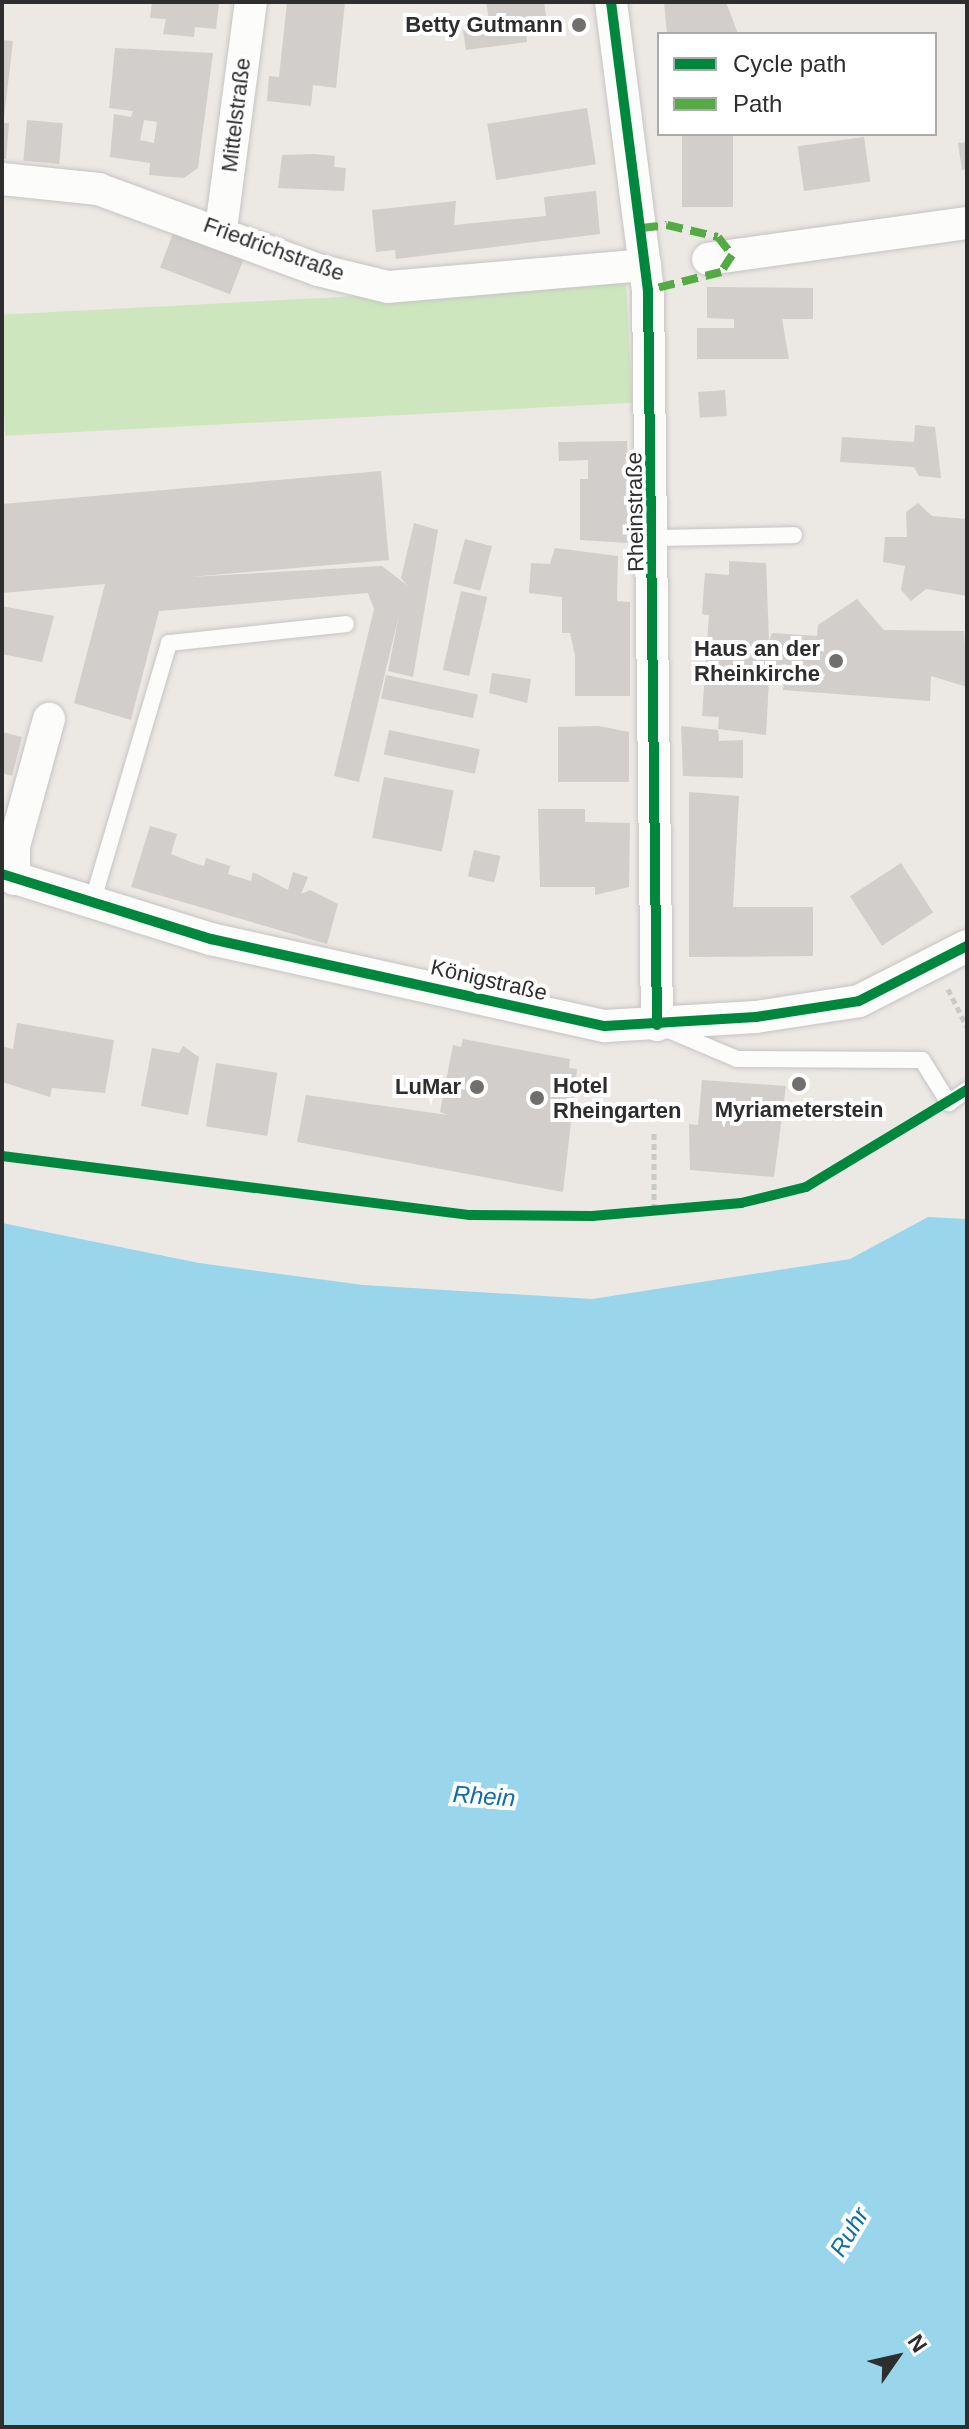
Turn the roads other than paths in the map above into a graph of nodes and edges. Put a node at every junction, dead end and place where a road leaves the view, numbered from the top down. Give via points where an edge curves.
1 (251, 2) edge
2 (611, 2) edge
3 (2, 179) edge
4 (967, 223) edge
5 (221, 229) junction
6 (708, 259) dead end
7 (645, 265) junction
8 (794, 535) dead end
9 (656, 538) junction
10 (346, 624) dead end
11 (49, 719) dead end
12 (8, 876) edge
13 (92, 903) junction
14 (967, 946) edge
15 (657, 1025) junction
16 (967, 1090) edge

1 - 5 street, Mittelstraße
2 - 7 street, Rheinstraße
3 - 5 street, Friedrichstraße via 98,189
4 - 6 street
5 - 7 street, Friedrichstraße via 318,270 388,287
7 - 9 street, Rheinstraße
8 - 9 lane
9 - 15 street, Rheinstraße
10 - 13 lane via 169,643
11 - 12 street
12 - 13 street, Königstraße
13 - 15 street, Königstraße via 211,939 605,1026
14 - 15 street, Königstraße via 859,1001
15 - 16 lane via 737,1059 922,1060 949,1103

